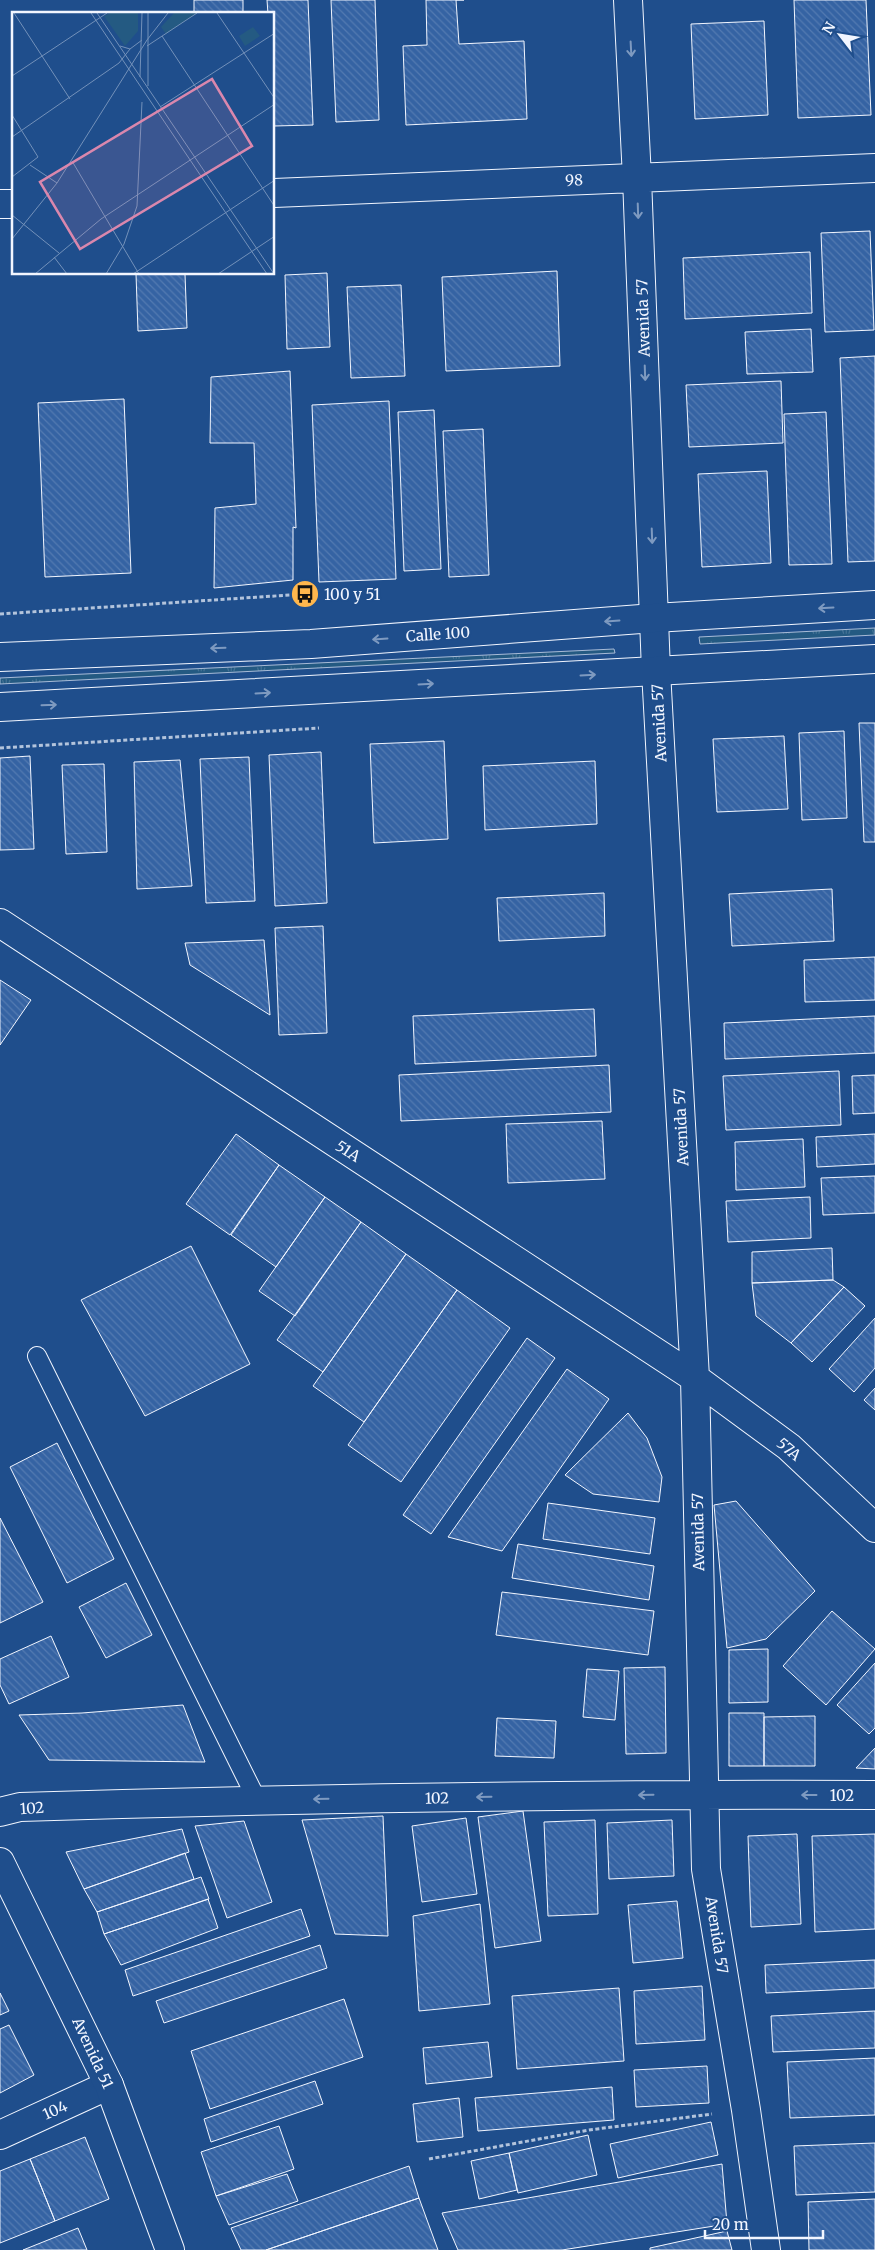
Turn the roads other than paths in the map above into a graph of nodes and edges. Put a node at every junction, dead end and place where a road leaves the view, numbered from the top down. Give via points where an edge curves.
1 (628, 0) edge
2 (875, 168) edge
3 (637, 178) junction
4 (275, 193) edge
5 (875, 605) edge
6 (654, 618) junction
7 (0, 657) edge
8 (875, 659) edge
9 (656, 671) junction
10 (0, 707) edge
11 (0, 923) edge
12 (37, 1356) dead end
13 (695, 1378) junction
14 (875, 1528) edge
15 (703, 1795) junction
16 (875, 1796) edge
17 (256, 1800) junction
18 (0, 1812) edge
19 (0, 1862) edge
20 (109, 2085) junction
21 (0, 2135) edge
22 (170, 2250) edge
23 (766, 2250) edge

1 -> 3 street, Avenida 57
2 - 3 street, 98
3 - 4 street, 98
3 -> 6 street, Avenida 57
5 -> 6 street, Calle 100
6 -> 7 street, Calle 100 via 311,644
6 - 9 street, Avenida 57
8 - 9 street
10 -> 9 street
9 - 13 street, Avenida 57
11 - 13 street, 51A
12 - 17 lane
13 - 14 street, 57A via 788,1447
13 - 15 street, Avenida 57
16 -> 15 street, 102
15 -> 17 street, 102
15 - 23 street, Avenida 57 via 706,1869
17 - 18 street, 102 via 20,1807
19 - 20 street, Avenida 51
20 - 21 street, 104
20 - 22 street, Avenida 51

